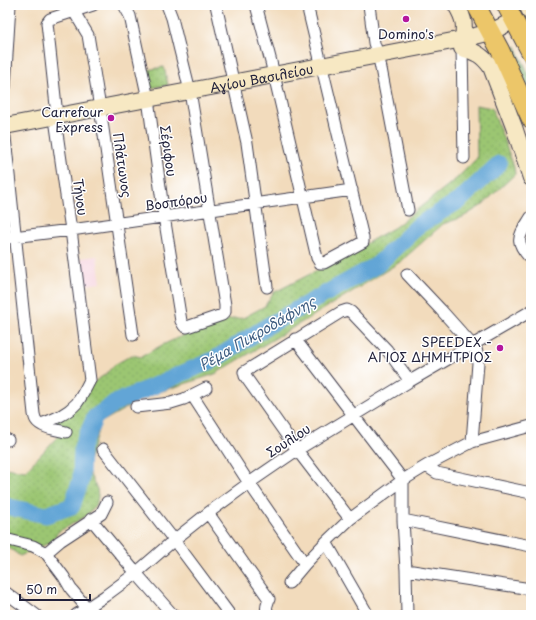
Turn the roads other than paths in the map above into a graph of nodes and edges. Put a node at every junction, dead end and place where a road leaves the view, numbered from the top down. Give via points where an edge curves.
1 (10, 5) edge
2 (93, 5) edge
3 (124, 5) edge
4 (167, 5) edge
5 (216, 5) edge
6 (256, 5) edge
7 (307, 5) edge
8 (369, 5) edge
9 (456, 5) edge
10 (476, 5) edge
11 (527, 5) edge
12 (72, 8) edge
13 (510, 12) edge
14 (531, 13) edge
15 (489, 28) junction
16 (463, 39) junction
17 (531, 53) edge
18 (378, 55) junction
19 (321, 65) junction
20 (274, 74) junction
21 (234, 82) junction
22 (5, 87) edge
23 (190, 90) junction
24 (148, 98) junction
25 (100, 108) junction
26 (57, 116) junction
27 (531, 119) edge
28 (5, 126) edge
29 (5, 137) edge
30 (464, 158) dead end
31 (531, 178) edge
32 (352, 190) junction
33 (303, 197) junction
34 (255, 204) junction
35 (209, 210) junction
36 (408, 210) dead end
37 (164, 216) junction
38 (531, 217) edge
39 (117, 223) junction
40 (71, 230) junction
41 (10, 237) edge
42 (531, 259) edge
43 (408, 274) dead end
44 (267, 287) dead end
45 (531, 311) edge
46 (133, 335) dead end
47 (295, 339) junction
48 (472, 345) junction
49 (410, 381) junction
50 (206, 388) dead end
51 (192, 395) junction
52 (136, 407) dead end
53 (354, 416) junction
54 (41, 424) junction
55 (531, 426) edge
56 (66, 432) dead end
57 (472, 442) junction
58 (103, 449) dead end
59 (297, 450) junction
60 (426, 466) junction
61 (403, 480) junction
62 (249, 483) junction
63 (531, 493) edge
64 (107, 502) dead end
65 (208, 513) junction
66 (91, 519) junction
67 (350, 519) junction
68 (403, 520) junction
69 (5, 539) edge
70 (174, 540) junction
71 (326, 542) junction
72 (531, 546) edge
73 (46, 553) junction
74 (305, 564) junction
75 (406, 570) junction
76 (136, 573) junction
77 (289, 583) dead end
78 (531, 589) edge
79 (5, 592) edge
80 (87, 608) junction
81 (36, 615) edge
82 (76, 615) edge
83 (172, 615) edge
84 (230, 615) edge
85 (270, 615) edge
86 (368, 615) edge
87 (407, 615) edge

1 - 22 street
2 - 12 street
3 - 24 street, Σέριφου via 130,16
4 - 23 street
5 - 21 street
6 - 20 street
7 - 19 street
8 - 18 street
9 - 16 street via 463,16
10 - 15 main road
11 - 14 street
12 - 25 street, Πλάτωνος via 88,34
12 - 26 street, Τήνου via 47,22
13 - 15 street, Αγίου Βασιλείου
13 - 17 main road
15 - 16 street, Αγίου Βασιλείου
15 - 27 main road
16 - 18 street, Αγίου Βασιλείου
16 - 30 street
16 - 31 street via 491,67
18 - 19 street, Αγίου Βασιλείου
18 - 36 street
19 - 20 street, Αγίου Βασιλείου
19 - 32 street
20 - 21 street, Αγίου Βασιλείου
20 - 33 street
21 - 23 street, Αγίου Βασιλείου
21 - 34 street via 247,143
23 - 24 street, Αγίου Βασιλείου
23 - 35 street
24 - 25 street, Αγίου Βασιλείου
24 - 37 street, Σέριφου
25 - 26 street, Αγίου Βασιλείου
25 - 39 street, Πλάτωνος
26 - 28 street, Αγίου Βασιλείου
26 - 40 street, Τήνου via 56,126
29 - 41 street
32 - 33 street, Βοσπόρου
32 - 33 street via 363,242 324,263 320,263 317,258
33 - 34 street, Βοσπόρου
34 - 35 street, Βοσπόρου
34 - 44 street
35 - 37 street, Βοσπόρου
35 - 37 street, Σέριφου via 225,312 187,327 181,321
37 - 39 street, Βοσπόρου
38 - 42 street via 520,235 522,249
39 - 40 street, Βοσπόρου
39 - 46 street, Πλάτωνος
40 - 41 street, Βοσπόρου
40 - 54 street, Τήνου via 90,380 78,402 68,412
41 - 54 street via 34,414 36,421
43 - 48 street
45 - 48 street, Σουλίου
47 - 49 street via 347,310 387,350
47 - 53 street
47 - 59 street via 244,372
48 - 49 street, Σουλίου
48 - 57 street via 478,359
49 - 53 street, Σουλίου
50 - 51 street
51 - 52 street via 171,403
51 - 62 street
53 - 59 street, Σουλίου
53 - 61 street
54 - 56 street
55 - 57 street
57 - 60 street
58 - 70 street
59 - 62 street, Σουλίου
59 - 67 street
60 - 61 street
60 - 63 street via 437,473
61 - 67 street
61 - 68 street
62 - 65 street, Σουλίου
62 - 74 street
64 - 66 street via 101,514
65 - 70 street, Σουλίου
65 - 85 street via 269,599 266,608
66 - 73 street
66 - 76 street
67 - 71 street
68 - 72 street
68 - 75 street
69 - 73 street via 34,546
70 - 76 street, Σουλίου
70 - 84 street
71 - 74 street
71 - 86 street
73 - 80 street
74 - 77 street
75 - 78 street
75 - 87 street
76 - 80 street, Σουλίου
76 - 83 street
79 - 81 street
80 - 82 street, Σουλίου

